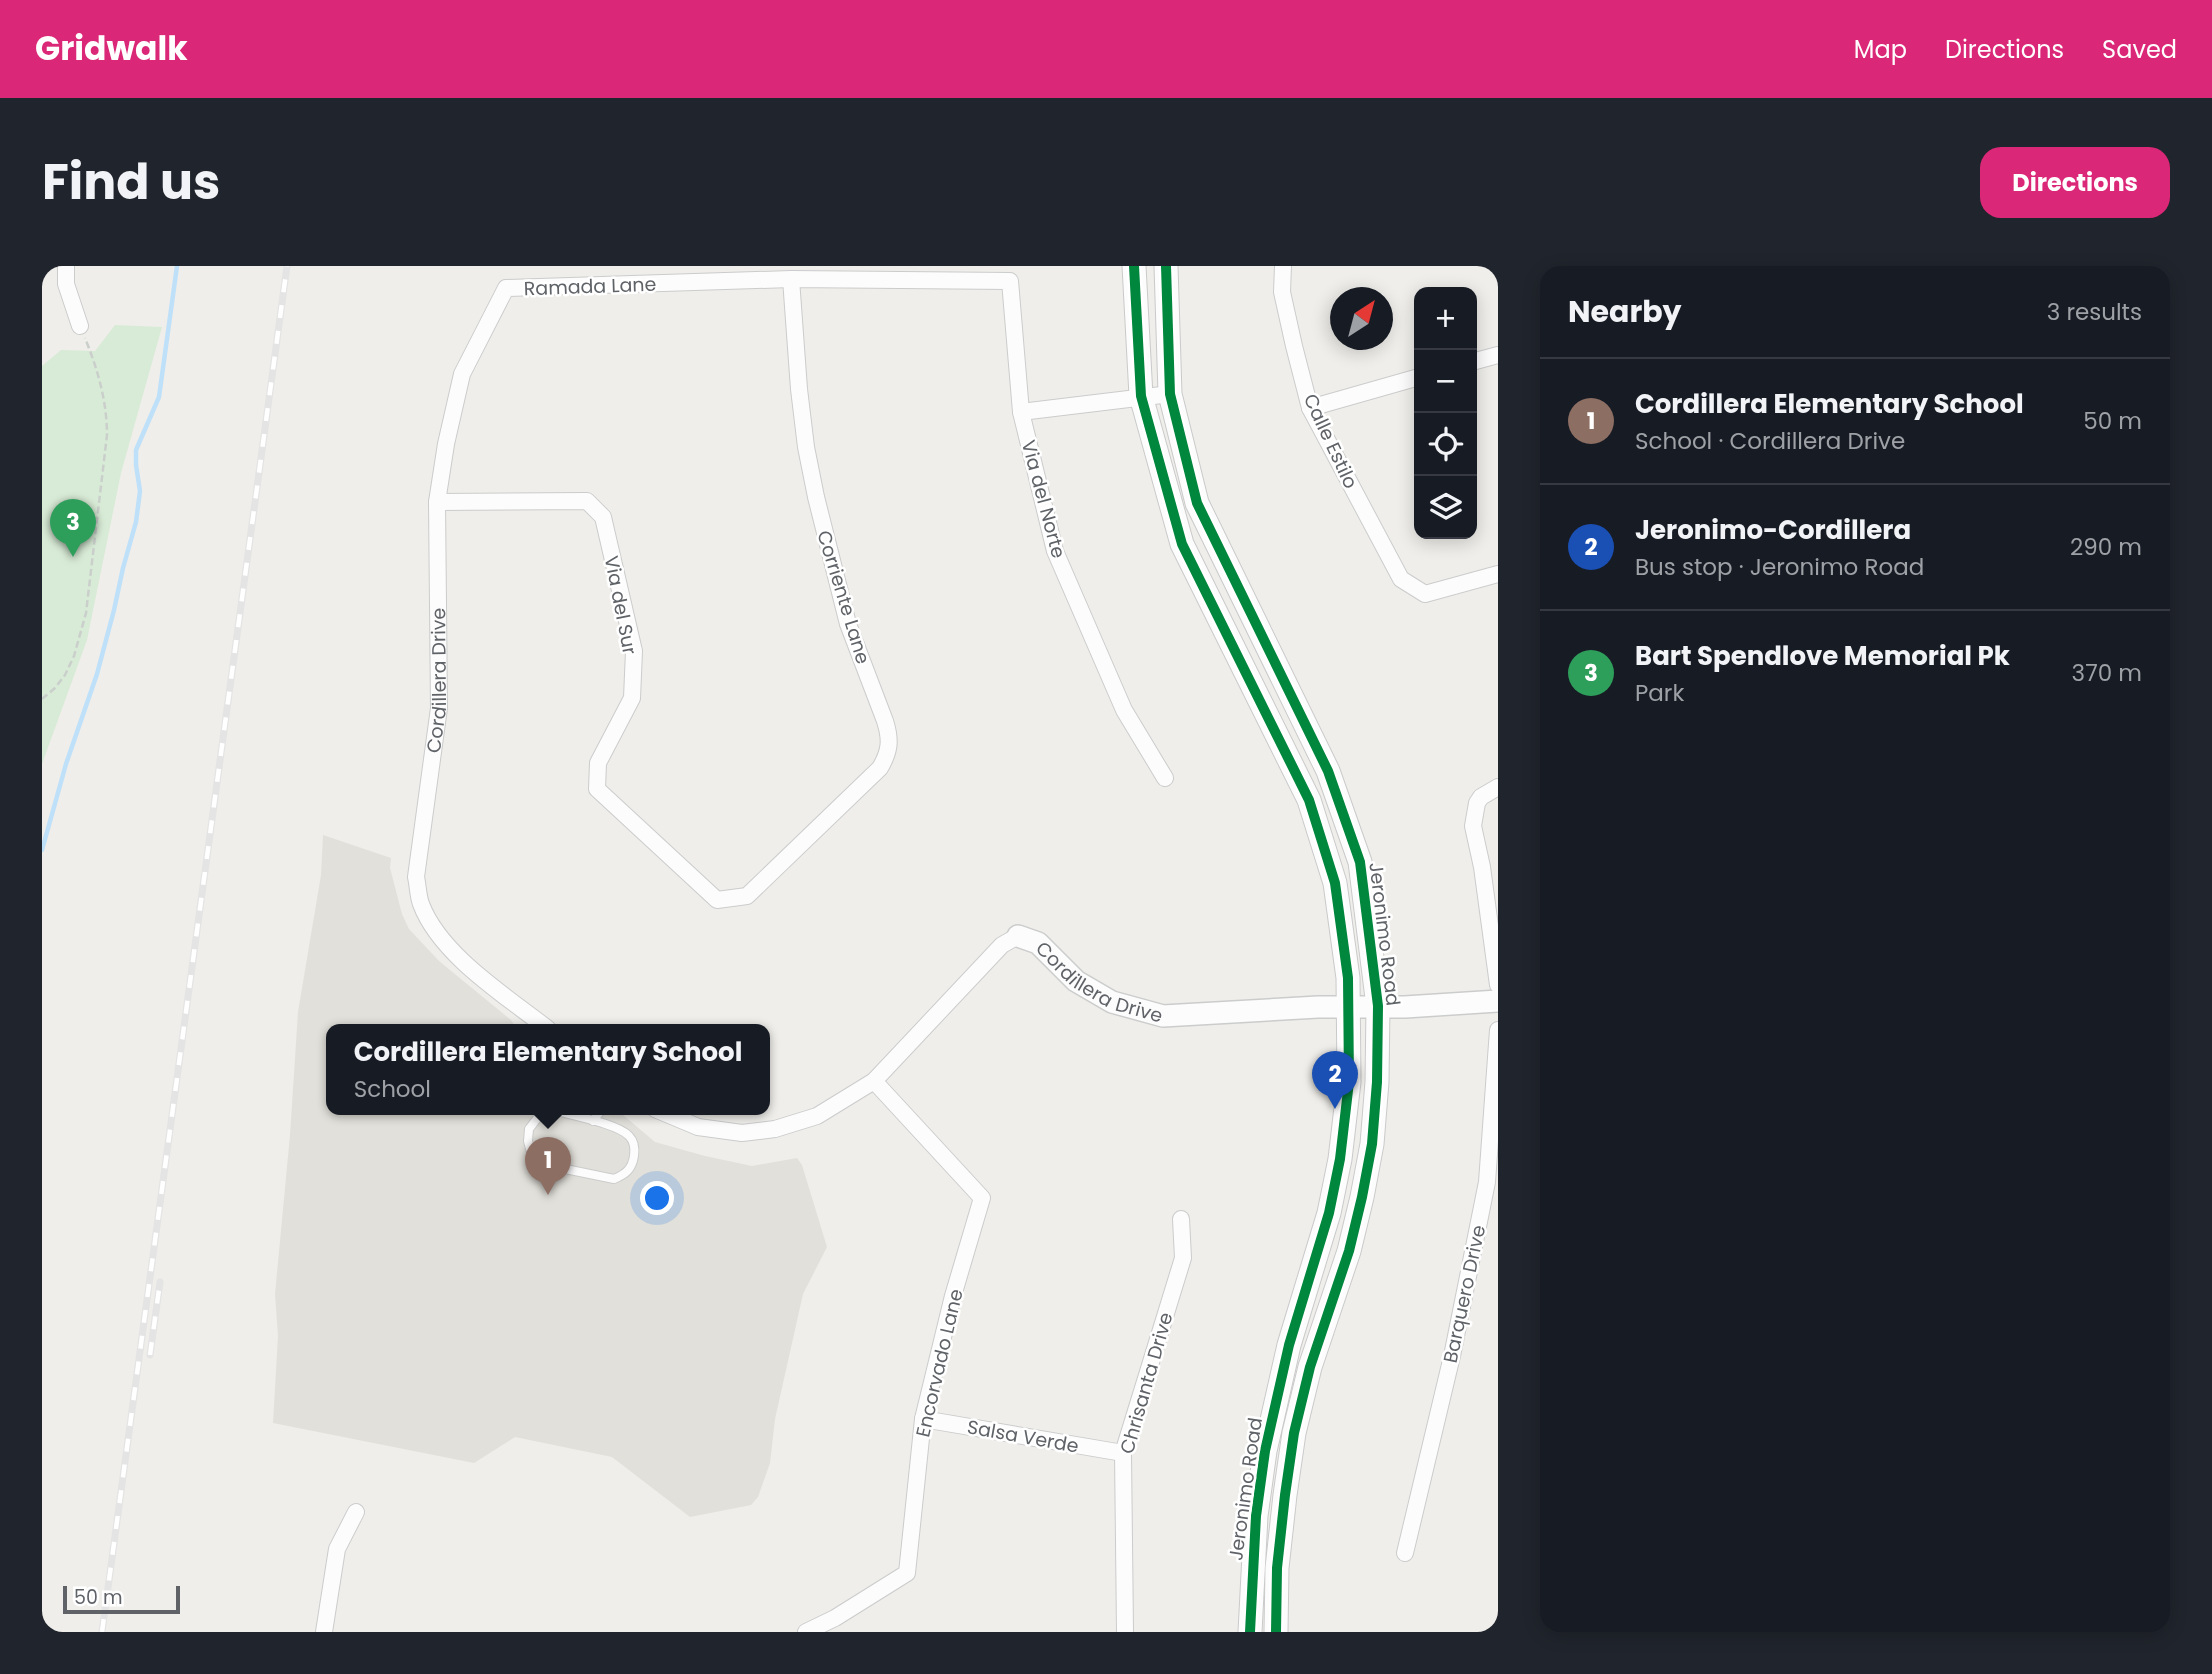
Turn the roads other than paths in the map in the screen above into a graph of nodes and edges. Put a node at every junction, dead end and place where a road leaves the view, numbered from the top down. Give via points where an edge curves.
1 (66, 266) edge
2 (1134, 266) edge
3 (1166, 266) edge
4 (1283, 266) edge
5 (791, 279) junction
6 (1010, 281) joint
7 (506, 288) joint
8 (80, 326) road end
9 (1498, 355) edge
10 (1477, 361) edge
11 (1414, 378) edge
12 (1170, 394) junction
13 (1141, 396) junction
14 (1310, 408) junction
15 (1021, 412) junction
16 (437, 502) junction
17 (1498, 574) edge
18 (1165, 778) dead end
19 (1498, 787) edge
20 (747, 896) joint
21 (1018, 936) joint
22 (1498, 985) edge
23 (1498, 1001) edge
24 (1378, 1006) junction
25 (1349, 1007) junction
26 (542, 1024) edge
27 (1498, 1030) edge
28 (873, 1081) junction
29 (543, 1115) edge
30 (571, 1115) edge
31 (598, 1115) edge
32 (669, 1115) edge
33 (593, 1121) junction
34 (1492, 1183) edge
35 (1181, 1219) dead end
36 (923, 1419) junction
37 (1123, 1452) junction
38 (356, 1512) dead end
39 (1405, 1553) dead end
40 (324, 1632) edge
41 (806, 1632) edge
42 (1125, 1632) edge
43 (1250, 1632) edge
44 (1276, 1632) edge

1 - 8 street via 66,284
2 - 13 main road, Jeronimo Road
3 - 12 main road, Jeronimo Road
4 - 14 street, Calle Estilo via 1282,292
5 - 6 street, Ramada Lane
5 - 7 street, Ramada Lane
5 - 20 street, Corriente Lane via 799,389 816,497 848,624 886,721 890,746 880,768
6 - 15 street, Via del Norte
7 - 16 street, Cordillera Drive via 462,374
9 - 10 street
11 - 14 street
12 - 13 street
12 - 24 main road, Jeronimo Road via 1197,503 1328,772 1360,862
13 - 15 street
13 - 25 main road, Jeronimo Road via 1182,544 1309,800 1335,883
14 - 17 street, Calle Estilo via 1401,579 1425,594
15 - 18 street, Via del Norte via 1055,551 1124,710
16 - 20 street, Via del Sur via 587,502 603,517 634,651 632,698 598,763 597,789 717,901
16 - 26 street, Cordillera Drive via 439,708 416,877 421,904 463,963
19 - 22 street via 1481,797 1472,826
21 - 25 street, Cordillera Drive via 1038,943 1076,981 1112,1002 1163,1016
21 - 28 street, Cordillera Drive via 1002,945
23 - 24 street, Cordillera Drive
24 - 25 street, Cordillera Drive
24 - 44 main road, Jeronimo Road via 1372,1144 1349,1251 1310,1367 1294,1433 1277,1568
25 - 43 main road, Jeronimo Road via 1349,1082 1340,1159 1265,1451 1256,1516
27 - 34 street, Barquero Drive
28 - 32 street, Cordillera Drive via 817,1116 775,1129 742,1133 698,1127
28 - 36 street, Encorvado Lane via 982,1198
29 - 33 lane via 529,1129 528,1141 541,1164 614,1179 625,1175 633,1166 635,1146 618,1129
30 - 33 lane
31 - 33 lane
34 - 39 street, Barquero Drive
35 - 37 street, Chrisanta Drive via 1183,1258
36 - 37 street, Salsa Verde
36 - 41 street, Encorvado Lane via 907,1573
37 - 42 street, Chrisanta Drive
38 - 40 street via 337,1549

